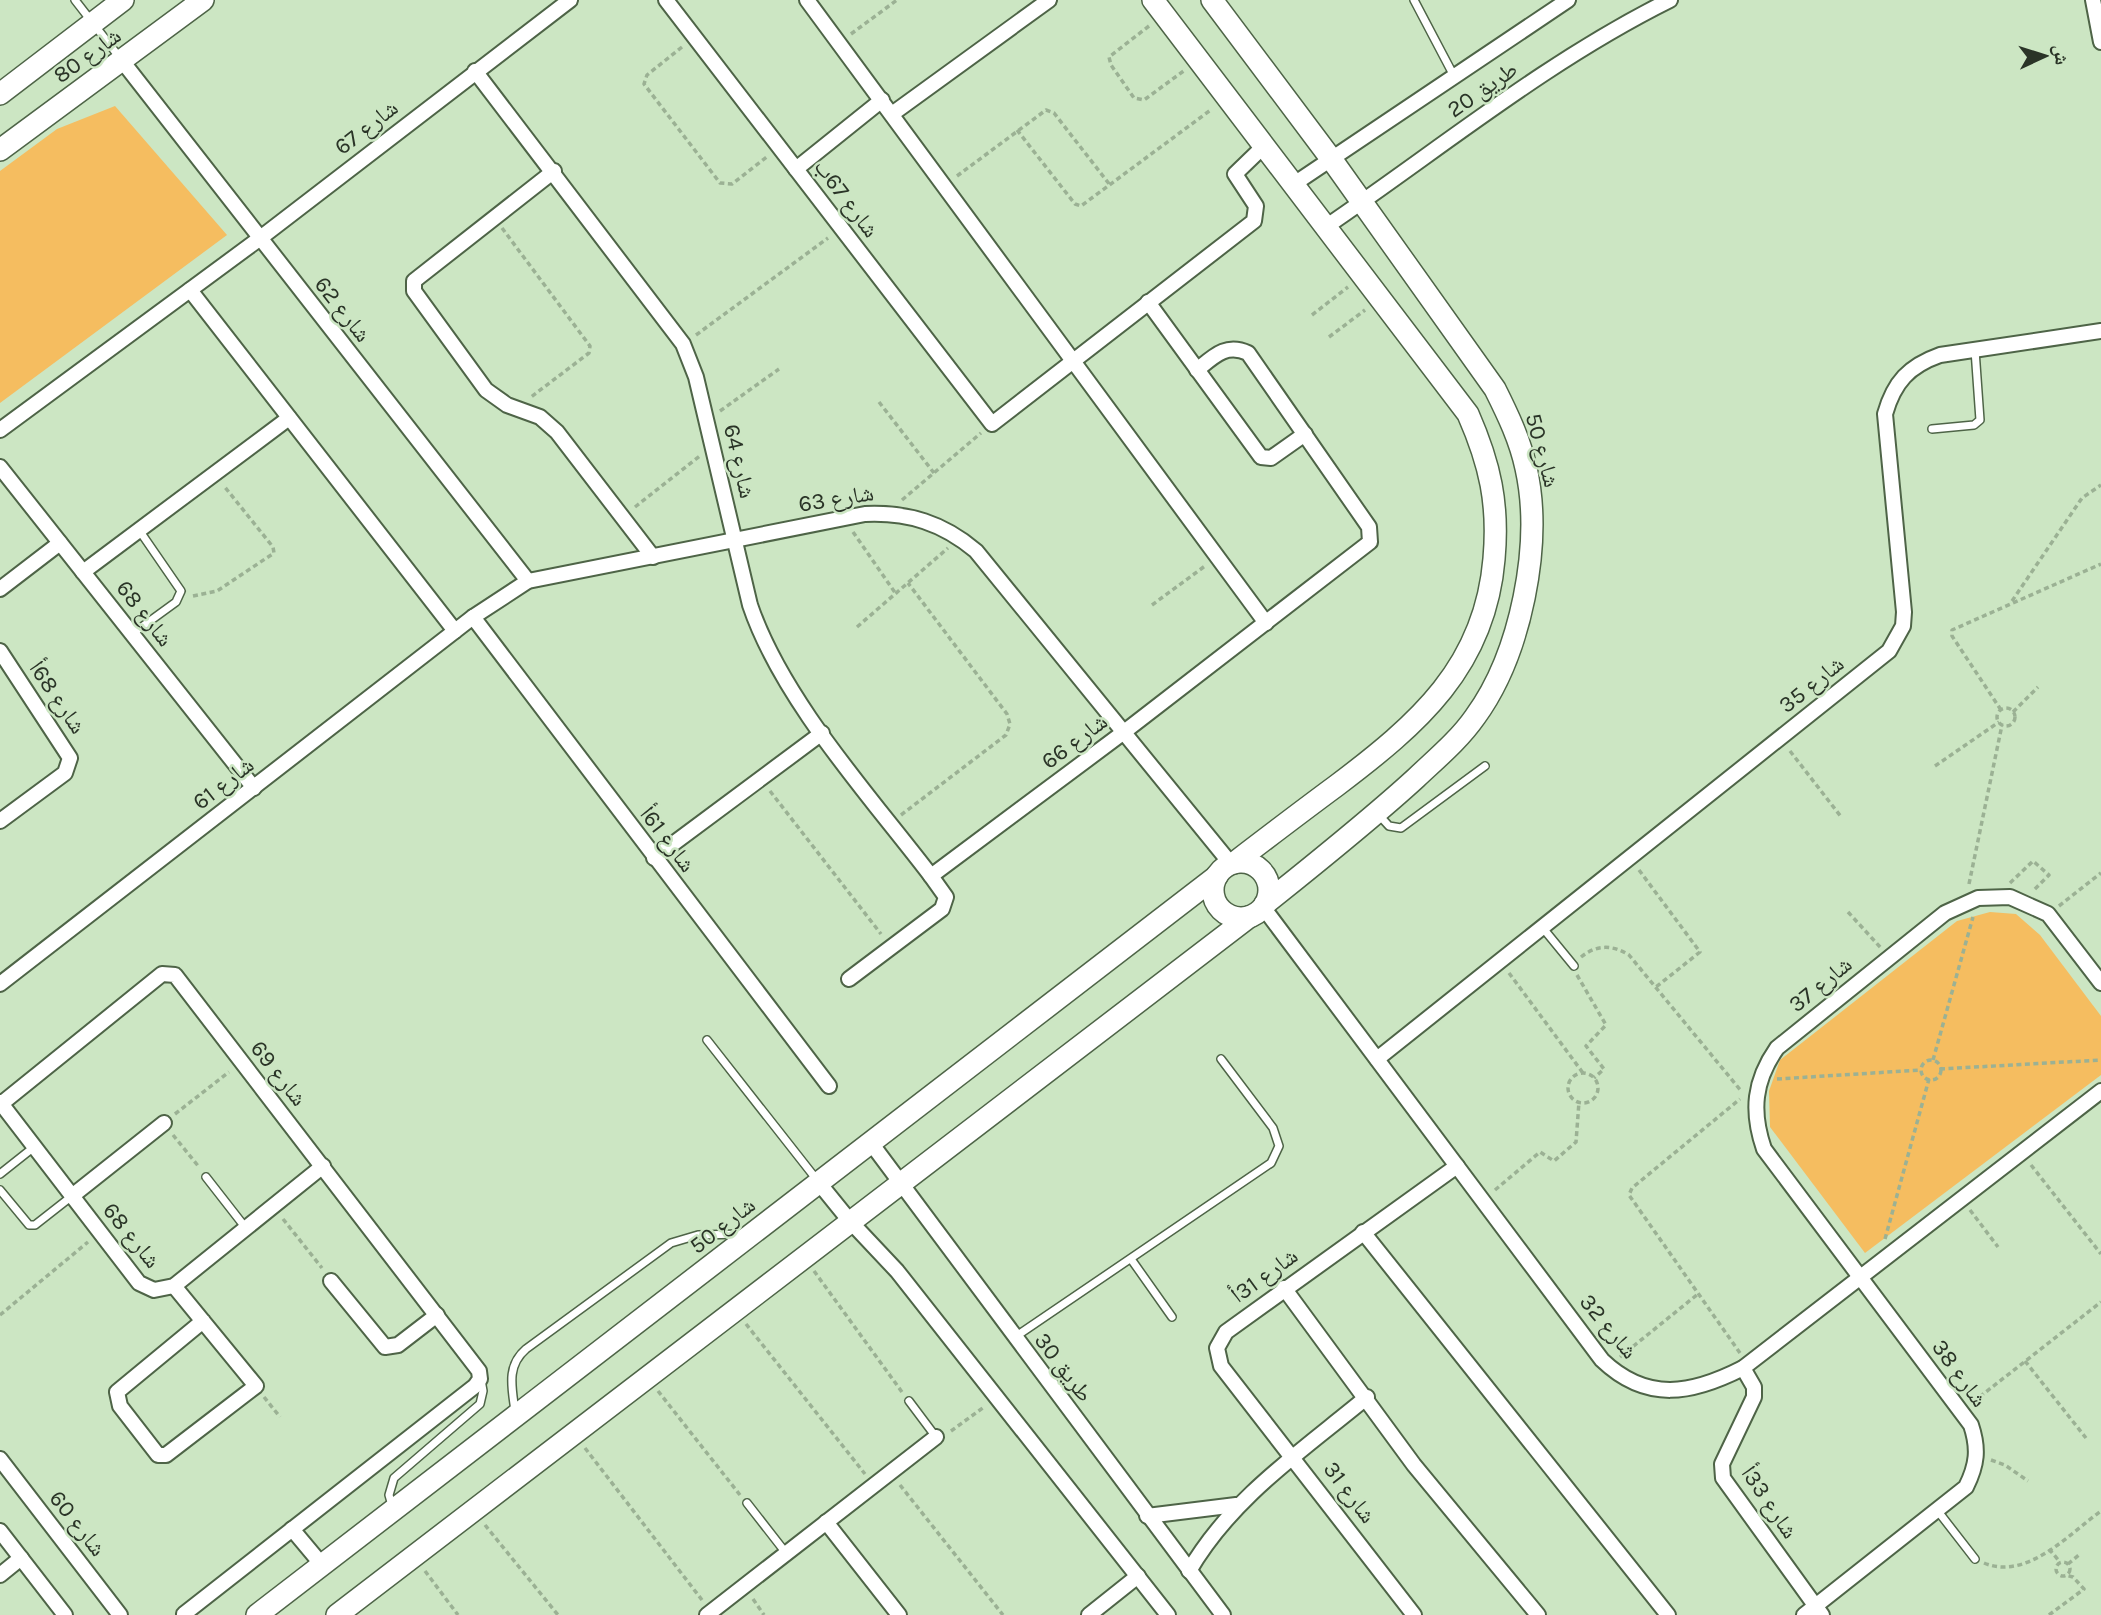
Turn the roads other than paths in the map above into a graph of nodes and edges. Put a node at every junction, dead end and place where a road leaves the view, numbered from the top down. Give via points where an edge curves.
1 (75, 0) edge
2 (122, 0) edge
3 (203, 0) edge
4 (570, 0) edge
5 (666, 0) edge
6 (807, 0) edge
7 (1049, 0) edge
8 (1212, 0) edge
9 (1414, 0) edge
10 (1569, 0) edge
11 (1670, 0) edge
12 (2093, 0) edge
13 (1159, 7) edge
14 (93, 23) junction
15 (2101, 41) edge
16 (123, 62) junction
17 (475, 71) junction
18 (1454, 76) junction
19 (0, 94) edge
20 (882, 100) junction
21 (892, 114) junction
22 (1265, 145) junction
23 (0, 150) edge
24 (1332, 160) junction
25 (796, 169) junction
26 (554, 171) junction
27 (1294, 184) junction
28 (1363, 202) junction
29 (1327, 226) junction
30 (259, 239) junction
31 (190, 290) junction
32 (1148, 302) junction
33 (2101, 331) edge
34 (1975, 350) junction
35 (1074, 359) junction
36 (1197, 370) junction
37 (289, 418) junction
38 (1932, 429) dead end
39 (0, 430) edge
40 (1305, 434) junction
41 (0, 467) edge
42 (139, 530) junction
43 (735, 540) junction
44 (60, 543) junction
45 (653, 557) junction
46 (83, 572) junction
47 (528, 582) junction
48 (0, 589) edge
49 (473, 617) junction
50 (1266, 623) junction
51 (455, 631) junction
52 (132, 634) junction
53 (0, 651) edge
54 (1124, 732) junction
55 (822, 733) junction
56 (1485, 766) dead end
57 (254, 788) junction
58 (1378, 813) junction
59 (0, 821) edge
60 (654, 858) junction
61 (1227, 867) junction
62 (931, 876) junction
63 (1259, 909) junction
64 (1542, 927) junction
65 (1574, 967) road end
66 (849, 979) dead end
67 (2101, 983) edge
68 (0, 984) edge
69 (707, 1040) dead end
70 (1222, 1059) dead end
71 (1377, 1059) junction
72 (829, 1086) dead end
73 (2101, 1091) edge
74 (1, 1103) edge
75 (164, 1123) road end
76 (872, 1143) junction
77 (34, 1147) junction
78 (323, 1166) junction
79 (1457, 1166) junction
80 (0, 1174) edge
81 (206, 1177) road end
82 (901, 1181) junction
83 (819, 1183) junction
84 (0, 1190) edge
85 (72, 1196) junction
86 (849, 1220) junction
87 (245, 1227) junction
88 (1363, 1232) junction
89 (754, 1234) junction
90 (1131, 1259) junction
91 (1860, 1275) junction
92 (331, 1281) road end
93 (174, 1286) junction
94 (1284, 1288) junction
95 (437, 1315) junction
96 (1172, 1317) dead end
97 (203, 1321) junction
98 (1014, 1338) junction
99 (1746, 1366) junction
100 (480, 1375) junction
101 (1367, 1397) junction
102 (909, 1401) road end
103 (516, 1418) junction
104 (936, 1437) joint
105 (1295, 1458) junction
106 (0, 1459) edge
107 (747, 1503) road end
108 (1236, 1505) junction
109 (1937, 1510) junction
110 (395, 1512) junction
111 (1147, 1516) junction
112 (826, 1522) junction
113 (292, 1529) junction
114 (0, 1531) edge
115 (786, 1553) junction
116 (21, 1558) junction
117 (1975, 1559) road end
118 (323, 1566) junction
119 (1189, 1571) junction
120 (0, 1575) edge
121 (1138, 1576) junction
122 (1814, 1612) edge
123 (184, 1614) edge
124 (709, 1614) edge
125 (65, 1615) edge
126 (120, 1615) edge
127 (257, 1615) edge
128 (337, 1615) edge
129 (899, 1615) edge
130 (1089, 1615) edge
131 (1168, 1615) edge
132 (1223, 1615) edge
133 (1414, 1615) edge
134 (1538, 1615) edge
135 (1668, 1615) edge

1 - 14 lane
2 - 14 street, شارع 80
3 - 16 street, شارع 80
4 - 17 street, شارع 67
5 - 25 street, شارع 67ب
6 - 20 street
7 - 21 street
8 - 24 street, شارع 50
9 - 18 lane
10 - 18 street, طريق 20
11 - 28 street, طريق 20 via 1567,57
12 - 15 street
13 - 22 street, شارع 50
14 - 16 lane
14 - 19 street, شارع 80
16 - 23 street, شارع 80
16 - 30 street, شارع 62
17 - 26 street, شارع 64
17 - 30 street, شارع 67
18 - 24 street, طريق 20
20 - 21 street
20 - 25 street
21 - 35 street
22 - 27 street, شارع 50
22 - 32 street via 1235,174 1257,210 1254,221
24 - 27 street, طريق 20
24 - 28 street, شارع 50
25 - 35 street, شارع 67ب via 992,424
26 - 43 street, شارع 64 via 683,344 707,420
26 - 45 street via 419,277 414,286 417,298 486,390 506,405 540,417 557,432
27 - 29 street, شارع 50
28 - 29 street, طريق 20
28 - 58 street, شارع 50 via 1495,389 1514,428 1532,512 1531,555 1523,597 1498,678 1475,717 1446,750
29 - 61 street, شارع 50 via 1468,414 1486,453 1496,538 1492,588 1477,636 1452,680 1419,718
30 - 31 street, شارع 67
30 - 47 street, شارع 62
31 - 37 street
31 - 39 street, شارع 67
32 - 35 street
32 - 36 street
33 - 34 street, شارع 35
34 - 38 lane via 1980,419 1974,425
34 - 64 street, شارع 35 via 1920,362 1903,375 1891,393 1885,414 1904,612 1898,639 1889,651
35 - 50 street
36 - 40 street via 1221,350 1248,353
36 - 40 street via 1261,457 1271,458
37 - 42 street
37 - 51 street
40 - 50 street, شارع 66 via 1369,527 1371,537 1368,546
41 - 44 street, شارع 68
42 - 46 street
42 - 52 lane via 178,583 180,595
43 - 45 street, شارع 63
43 - 54 street, شارع 63 via 843,517 887,513 938,525 976,551
43 - 55 street, شارع 64 via 761,636
44 - 46 street, شارع 68
44 - 48 street
45 - 47 street, شارع 63
46 - 52 street, شارع 68
47 - 49 street, شارع 63
49 - 51 street, شارع 61
49 - 60 street, شارع 61أ
50 - 54 street, شارع 66
51 - 57 street, شارع 61
52 - 57 street, شارع 68
53 - 59 street, شارع 68أ via 70,758 65,772
54 - 61 street, شارع 63
54 - 62 street, شارع 66
55 - 60 street
55 - 62 street, شارع 64
56 - 58 lane via 1401,828 1389,826
57 - 68 street, شارع 61
58 - 63 street, شارع 50
60 - 72 street, شارع 61أ
61 - 63 street via 1250,863 1263,873 1269,888
61 - 63 street via 1213,892 1219,907 1232,916
61 - 76 street, شارع 50
62 - 66 street via 944,893 945,905
63 - 71 street, شارع 32
63 - 82 street, شارع 50
64 - 65 lane
64 - 71 street, شارع 35
67 - 91 street, شارع 37 via 2048,914 2022,900 1999,896 1972,900 1945,913 1777,1048 1759,1080 1755,1110 1765,1149
69 - 83 lane
70 - 90 lane via 1273,1128 1279,1146 1271,1163
71 - 79 street, شارع 32
73 - 91 street, شارع 32
74 - 77 street, شارع 68
74 - 78 street, شارع 69 via 166,973 175,975
75 - 85 street
76 - 82 street, طريق 30
76 - 83 street, شارع 50
77 - 80 lane
77 - 85 street, شارع 68
78 - 87 street, شارع 68
78 - 95 street, شارع 69
79 - 88 street, شارع 31أ
79 - 99 street, شارع 32 via 1621,1378 1667,1391 1705,1385
81 - 87 lane
82 - 86 street, شارع 50
82 - 98 street, طريق 30
83 - 86 street
83 - 89 street, شارع 50
84 - 85 lane via 29,1225
85 - 93 street, شارع 68 via 139,1283 154,1290
86 - 121 street via 897,1271
86 - 128 street, شارع 50
87 - 93 street, شارع 68
88 - 94 street, شارع 31أ
88 - 135 street
89 - 103 street, شارع 50
89 - 103 lane via 698,1236 671,1243 526,1349 513,1363 511,1373
90 - 96 lane
90 - 98 lane
91 - 99 street, شارع 32
91 - 109 street, شارع 38 via 1971,1425 1977,1457 1966,1488
92 - 95 street via 385,1346 398,1345
93 - 97 street
94 - 101 street
94 - 105 street, شارع 31أ via 1226,1332 1217,1348 1221,1366
95 - 100 street, شارع 69
97 - 97 street via 117,1392 120,1406 154,1451 166,1455 256,1386
98 - 111 street, طريق 30
99 - 122 street, شارع 33أ via 1754,1397 1722,1464 1723,1478
100 - 110 lane via 480,1404 394,1478 389,1495
100 - 113 street via 475,1386
101 - 105 street
101 - 134 street via 1414,1465
102 - 104 lane
103 - 110 street, شارع 50
104 - 112 street
105 - 108 street, شارع 31
105 - 133 street, شارع 31
106 - 126 street, شارع 60
107 - 115 lane
108 - 111 street
108 - 119 street, شارع 31
109 - 117 lane
109 - 122 street
110 - 118 street, شارع 50
111 - 119 street, طريق 30
112 - 115 street
112 - 129 street
113 - 118 street
113 - 123 street
114 - 116 street
115 - 124 street
116 - 120 street
116 - 125 street
118 - 127 street, شارع 50
119 - 132 street, طريق 30
121 - 130 street
121 - 131 street

